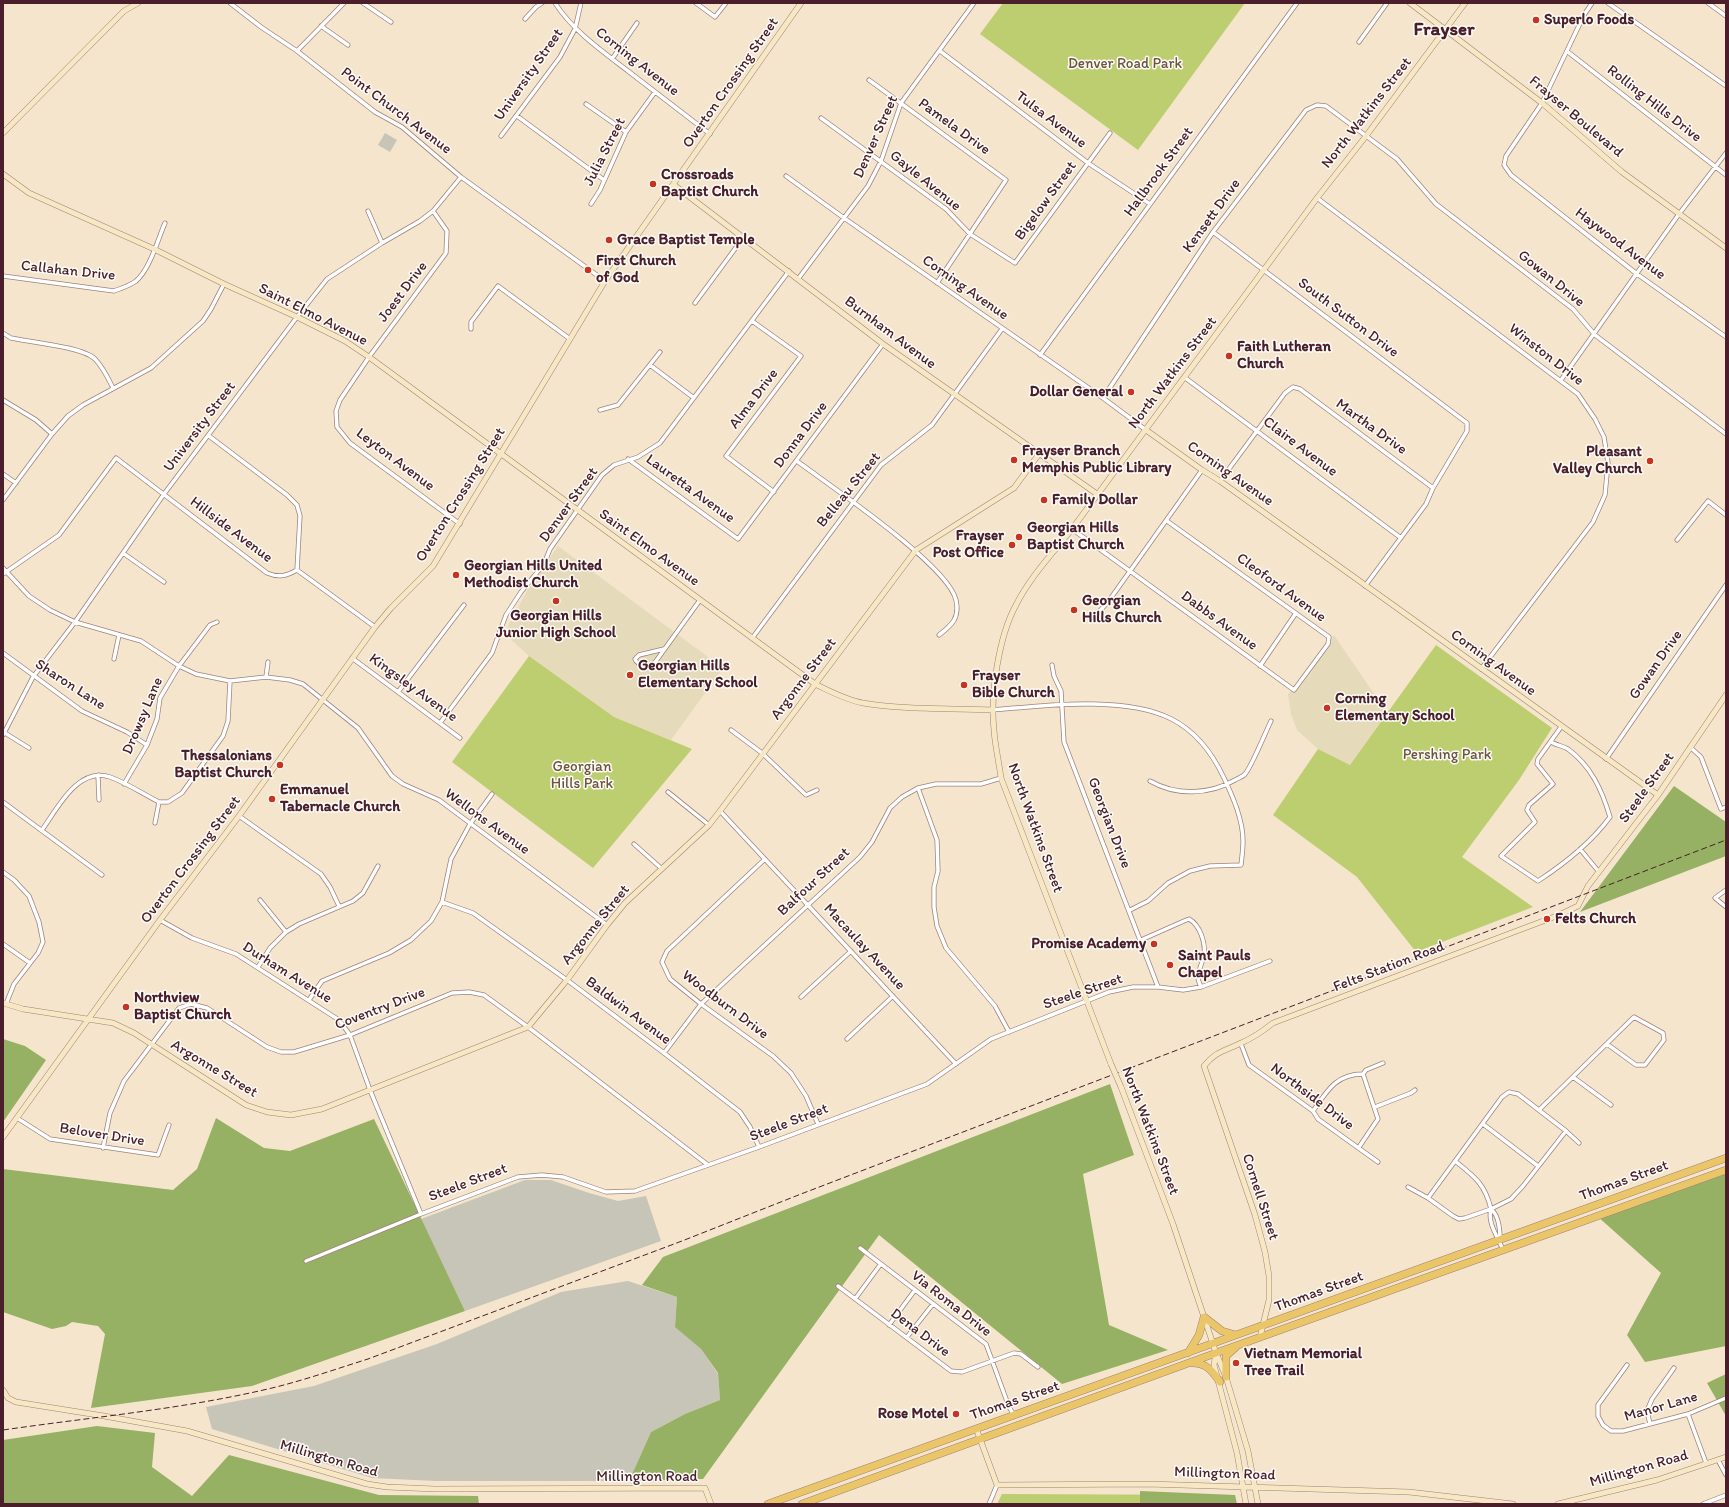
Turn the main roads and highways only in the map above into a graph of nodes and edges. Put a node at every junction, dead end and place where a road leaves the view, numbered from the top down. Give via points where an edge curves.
1 (1726, 1158) edge
2 (1726, 1170) edge
3 (1572, 1214) junction
4 (1577, 1223) junction
5 (1236, 1336) junction
6 (1240, 1344) junction
7 (1188, 1353) junction
8 (1188, 1363) junction
9 (1226, 1377) road end
10 (1220, 1382) road end
11 (1064, 1398) junction
12 (1067, 1408) junction
13 (1026, 1412) junction
14 (1030, 1422) junction
15 (768, 1504) edge
16 (802, 1504) edge

1 - 3 highway, Thomas Street
2 - 4 highway, Thomas Street
3 - 4 highway
3 - 5 highway, Thomas Street
4 - 6 highway, Thomas Street
5 - 7 highway, Thomas Street
5 - 7 highway via 1222,1331 1204,1317 1199,1335
6 - 8 highway, Thomas Street
6 - 9 highway via 1226,1356
7 - 11 highway, Thomas Street
8 - 10 highway via 1201,1363 1207,1366
8 - 12 highway, Thomas Street
11 - 12 highway
11 - 13 highway, Thomas Street
12 - 14 highway, Thomas Street
13 - 14 highway
13 - 15 highway, Thomas Street
14 - 16 highway, Thomas Street

